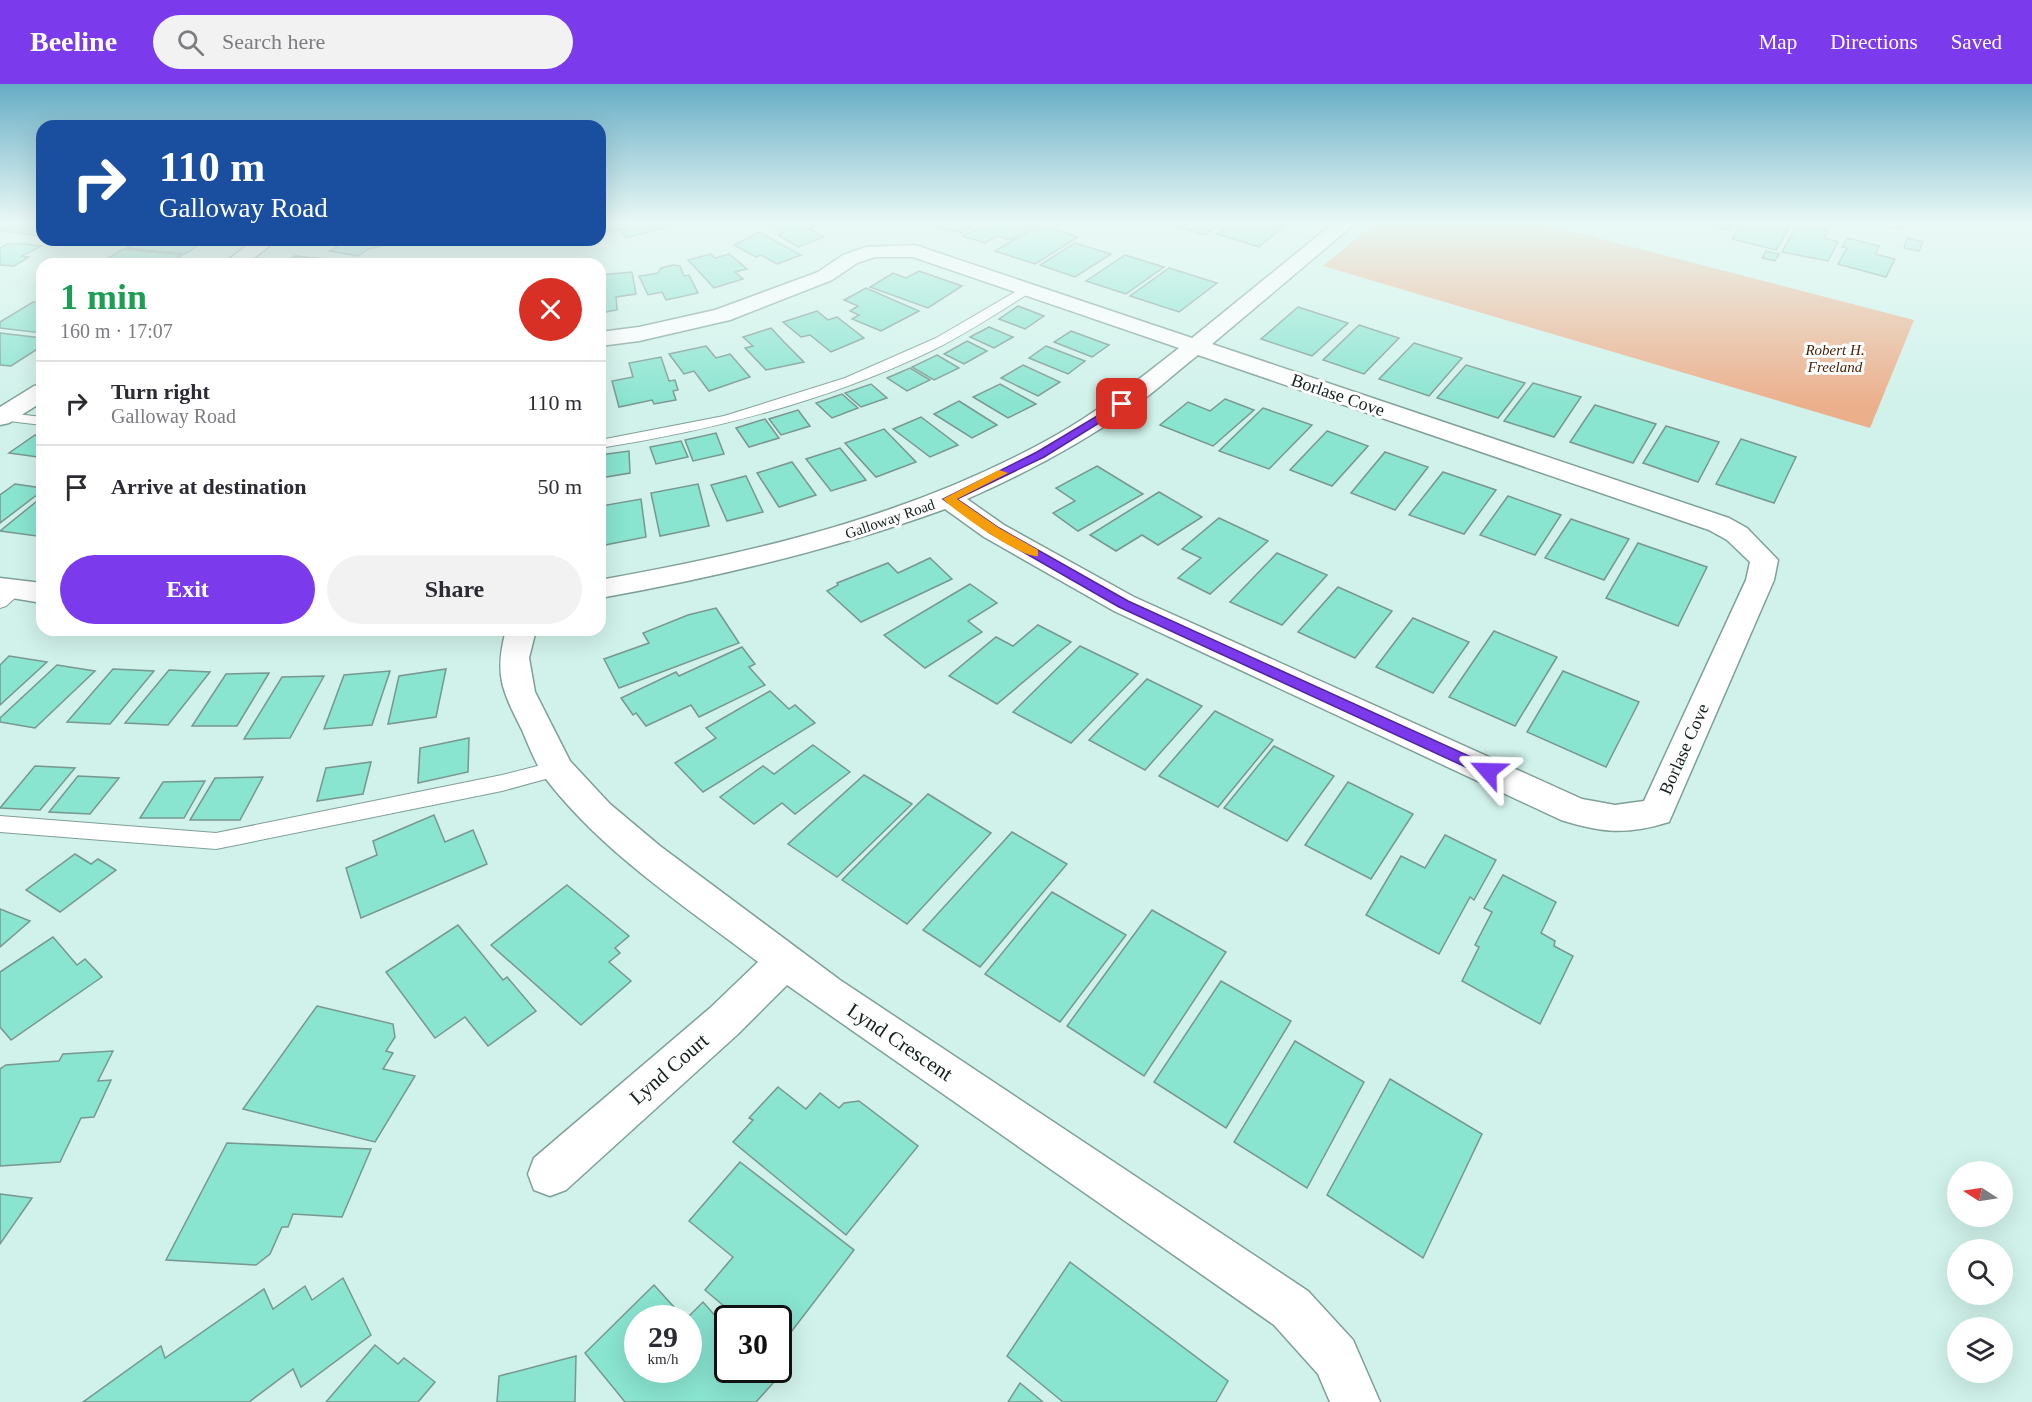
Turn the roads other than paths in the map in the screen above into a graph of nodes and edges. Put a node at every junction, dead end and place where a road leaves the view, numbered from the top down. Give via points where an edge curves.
1 (808, 283) edge
2 (1007, 283) edge
3 (1273, 283) edge
4 (1027, 289) junction
5 (606, 338) edge
6 (1195, 347) junction
7 (36, 395) edge
8 (1, 417) edge
9 (36, 421) edge
10 (606, 443) edge
11 (949, 499) junction
12 (606, 588) edge
13 (519, 636) edge
14 (557, 769) junction
15 (0, 824) edge
16 (784, 962) junction
17 (550, 1174) dead end
18 (1355, 1402) edge

1 - 5 street via 722,315
2 - 4 street
3 - 6 street, Galloway Road
4 - 6 street
4 - 10 lane via 930,346 856,379 720,421
6 - 11 street, Galloway Road via 1122,404 1041,454
6 - 11 street, Borlase Cove via 1719,524 1737,534 1764,560 1760,580 1657,812 1632,820 1603,819 1573,810 1124,604 994,531
7 - 8 street
8 - 9 lane
11 - 12 street, Galloway Road via 841,537 692,573
13 - 14 street, Lynd Crescent via 513,658 519,692
14 - 15 lane via 216,841
14 - 16 street, Lynd Crescent via 598,814 646,856
16 - 17 street, Lynd Court via 724,1021
16 - 18 street, Lynd Crescent via 1291,1308 1336,1357

